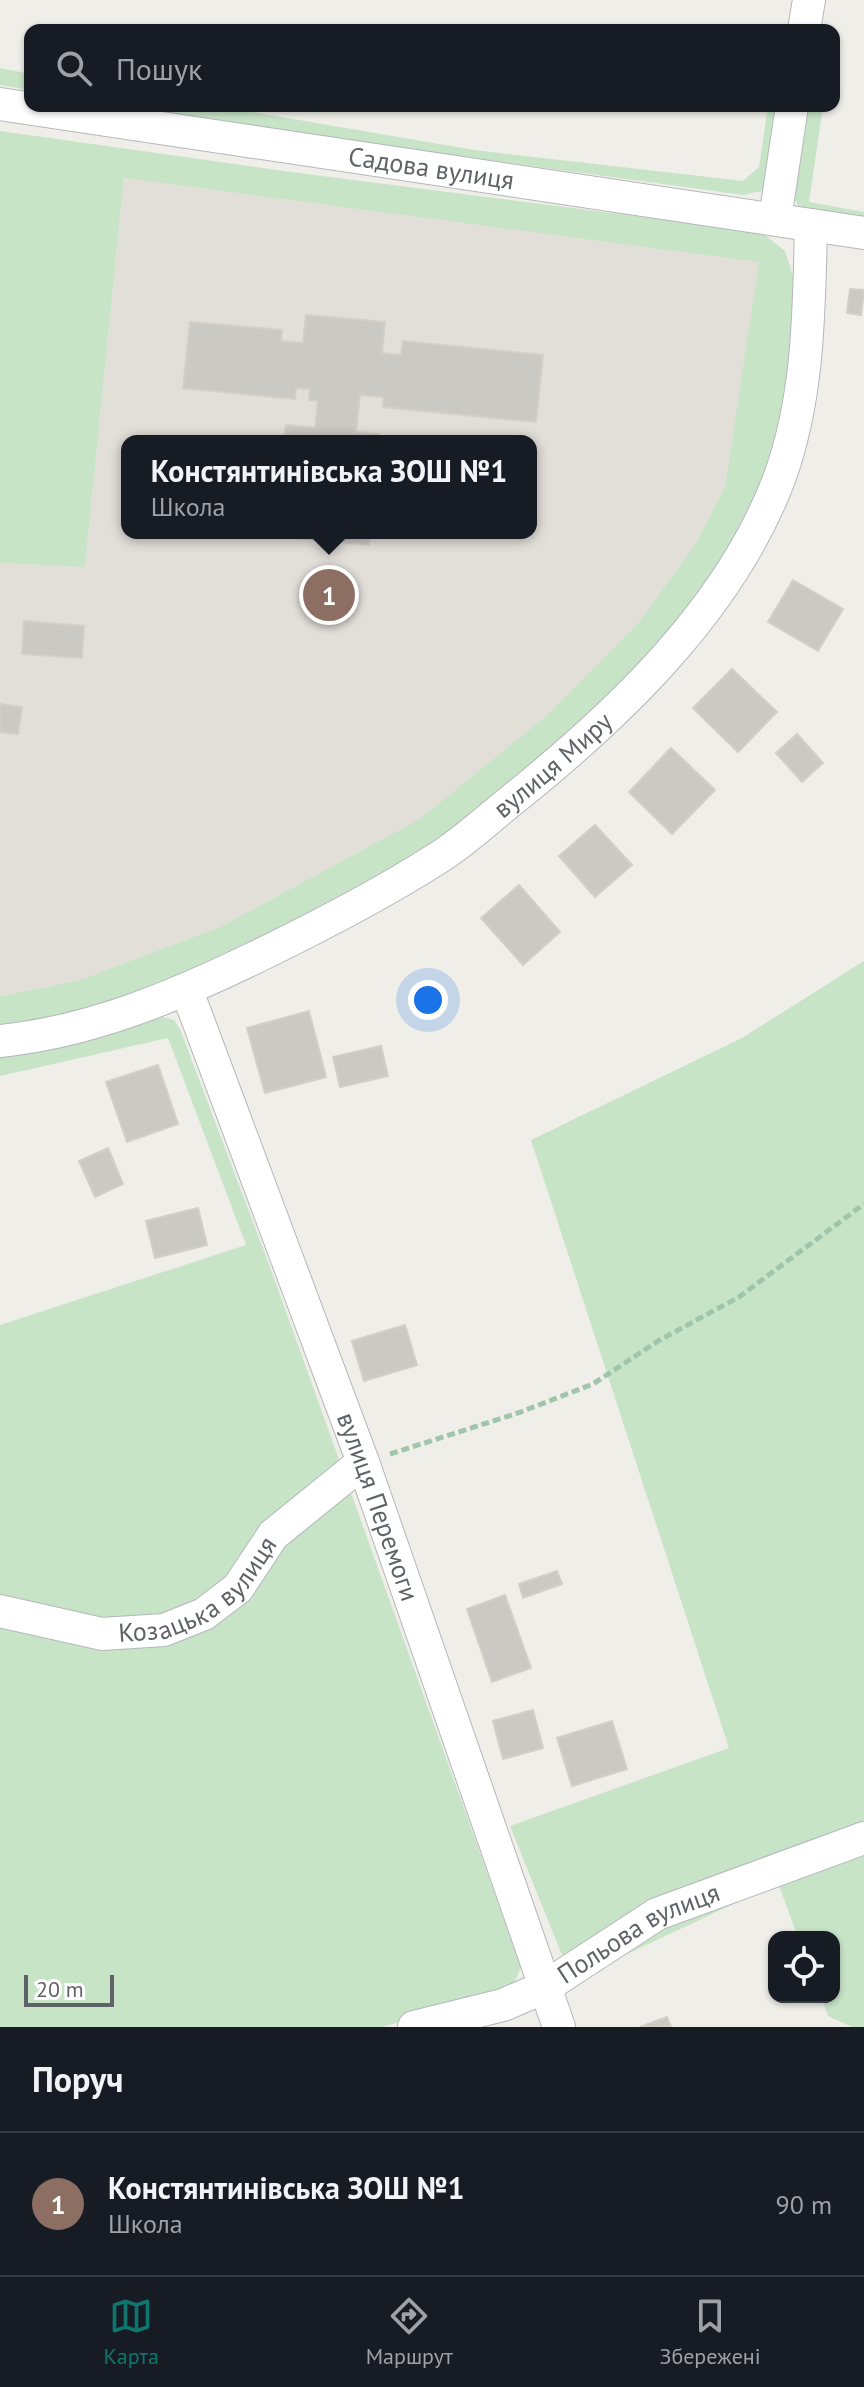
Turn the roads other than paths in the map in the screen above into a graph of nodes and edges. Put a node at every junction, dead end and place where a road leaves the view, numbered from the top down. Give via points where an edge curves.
1 (809, 0) edge
2 (805, 24) edge
3 (0, 104) edge
4 (24, 108) edge
5 (54, 112) edge
6 (791, 112) edge
7 (775, 219) junction
8 (811, 225) junction
9 (864, 233) edge
10 (187, 991) junction
11 (0, 1041) edge
12 (363, 1462) junction
13 (0, 1611) edge
14 (864, 1838) edge
15 (545, 1987) junction
16 (414, 2027) edge
17 (559, 2027) edge

1 - 2 street
3 - 4 street, Садова вулиця
5 - 7 street, Садова вулиця
6 - 7 street
7 - 8 street, Садова вулиця
8 - 9 street, Садова вулиця
8 - 10 street, вулиця Миру via 808,334 798,412 779,479 728,577 668,655 558,762 440,857 304,934
10 - 11 street, вулиця Миру via 95,1022
10 - 12 street, вулиця Перемоги
12 - 13 street, Козацька вулиця via 273,1535 238,1588 204,1614 164,1630 102,1634
12 - 15 street, вулиця Перемоги
14 - 15 street, Польова вулиця via 657,1914
15 - 16 street, Польова вулиця via 503,2005
15 - 17 street, вулиця Перемоги

